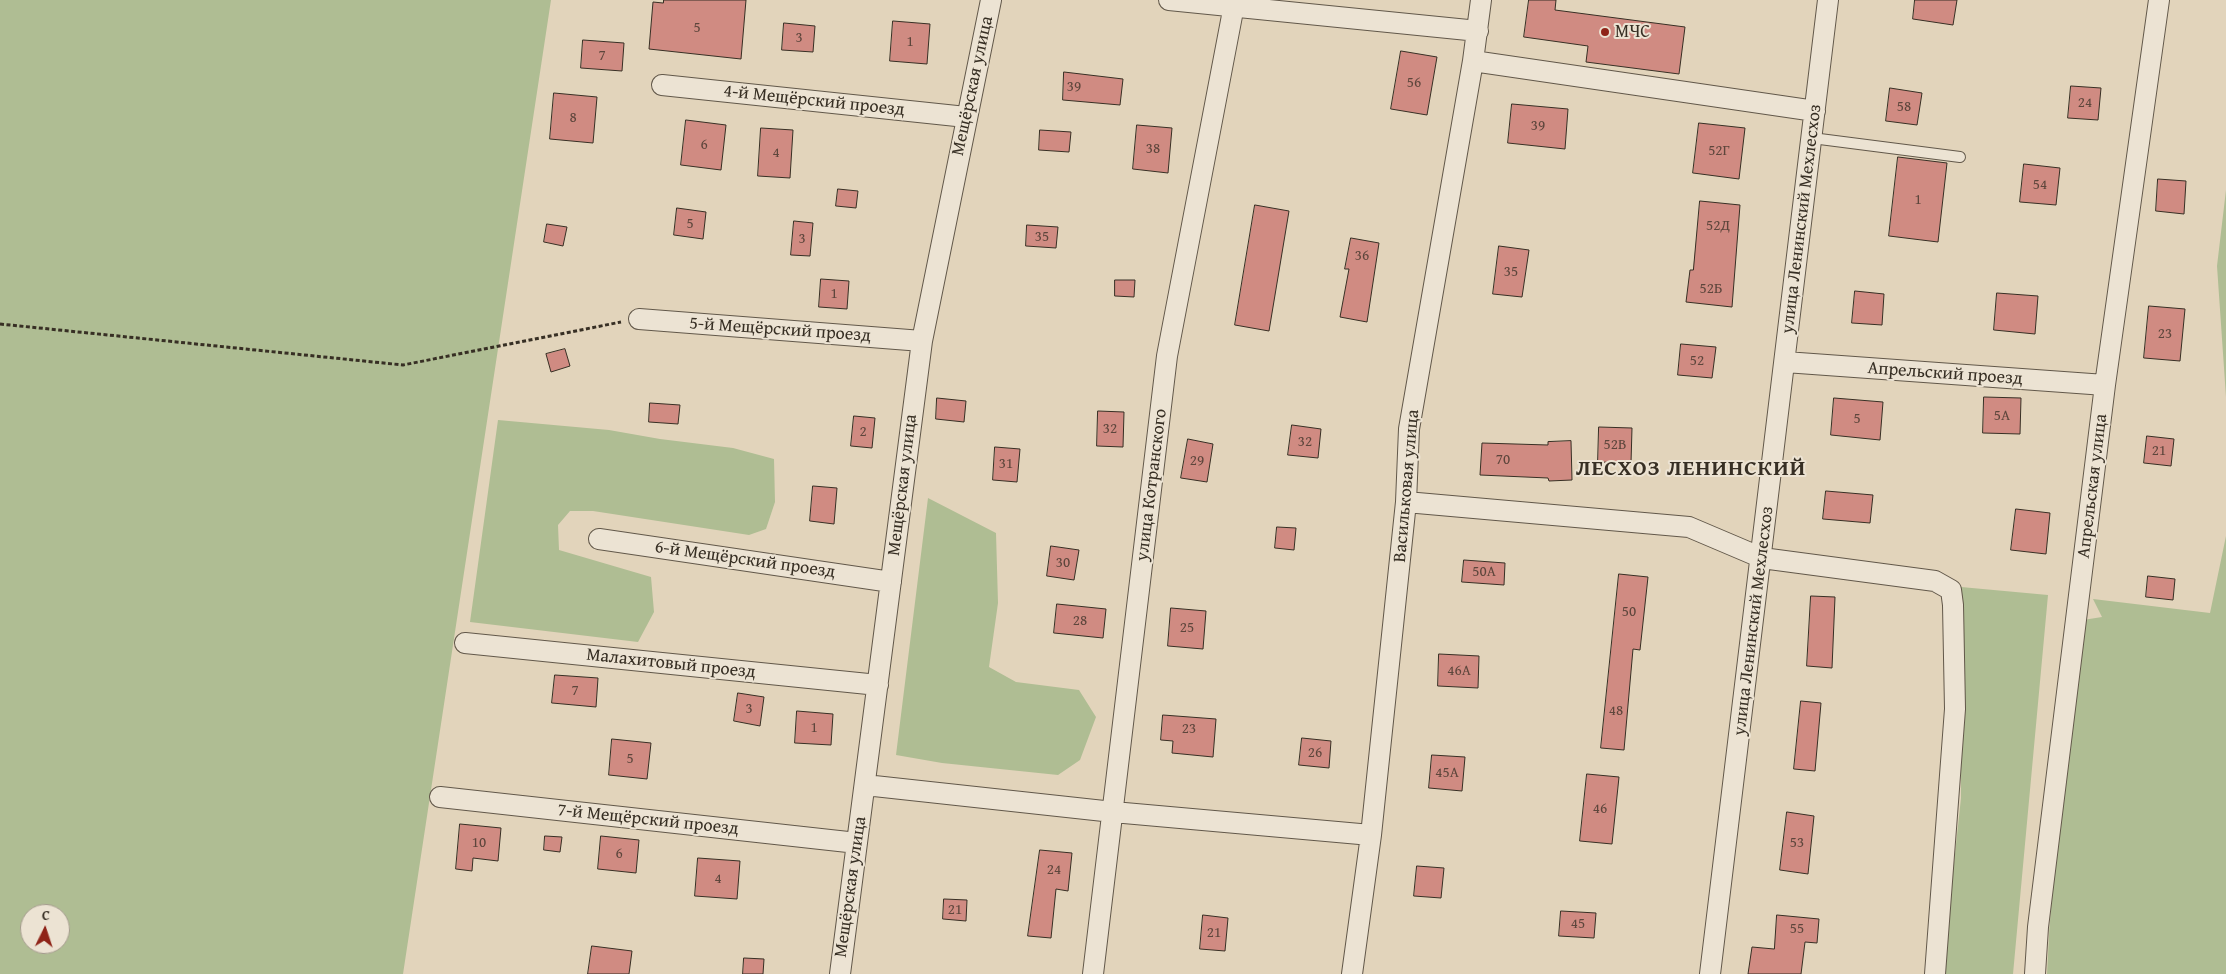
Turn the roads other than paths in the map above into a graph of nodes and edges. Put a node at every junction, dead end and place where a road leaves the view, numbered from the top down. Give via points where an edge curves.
1 (991, 0) edge
2 (1169, 0) edge
3 (1482, 0) edge
4 (1828, 0) edge
5 (2160, 0) edge
6 (1235, 3) edge
7 (1478, 32) junction
8 (1473, 61) junction
9 (662, 84) dead end
10 (1815, 111) junction
11 (966, 117) junction
12 (1812, 138) junction
13 (1960, 157) dead end
14 (639, 319) road end
15 (922, 341) junction
16 (1785, 362) junction
17 (2105, 386) junction
18 (1406, 502) junction
19 (599, 539) dead end
20 (1762, 558) junction
21 (891, 582) junction
22 (465, 643) dead end
23 (878, 685) junction
24 (865, 785) junction
25 (440, 797) dead end
26 (1113, 812) junction
27 (1372, 835) junction
28 (857, 843) junction
29 (840, 974) edge
30 (1093, 974) edge
31 (1352, 974) edge
32 (1710, 974) edge
33 (1935, 974) edge
34 (2036, 974) edge

1 - 11 street, Мещёрская улица
2 - 6 street
3 - 7 street, Васильковая улица
4 - 10 street, улица Ленинский Мехлесхоз
5 - 17 street, Апрельская улица
6 - 7 street
6 - 26 street, улица Котранского via 1167,356
7 - 8 street, Васильковая улица
8 - 10 street
8 - 18 street, Васильковая улица via 1409,429
9 - 11 street, 4-й Мещёрский проезд
10 - 12 street, улица Ленинский Мехлесхоз
11 - 15 street, Мещёрская улица
12 - 13 lane
12 - 16 street, улица Ленинский Мехлесхоз
14 - 15 street, 5-й Мещёрский проезд
15 - 21 street, Мещёрская улица
16 - 17 street, Апрельский проезд
16 - 20 street, улица Ленинский Мехлесхоз
17 - 34 street, Апрельская улица via 2038,927
18 - 20 street via 1689,527
18 - 27 street, Васильковая улица
19 - 21 street, 6-й Мещёрский проезд
20 - 32 street, улица Ленинский Мехлесхоз
20 - 33 street via 1935,581 1951,590 1955,709
21 - 23 street, Мещёрская улица
22 - 23 street, Малахитовый проезд
23 - 24 street, Мещёрская улица
24 - 26 street
24 - 28 street, Мещёрская улица
25 - 28 street, 7-й Мещёрский проезд
26 - 27 street
26 - 30 street, улица Котранского
27 - 31 street, Васильковая улица
28 - 29 street, Мещёрская улица

